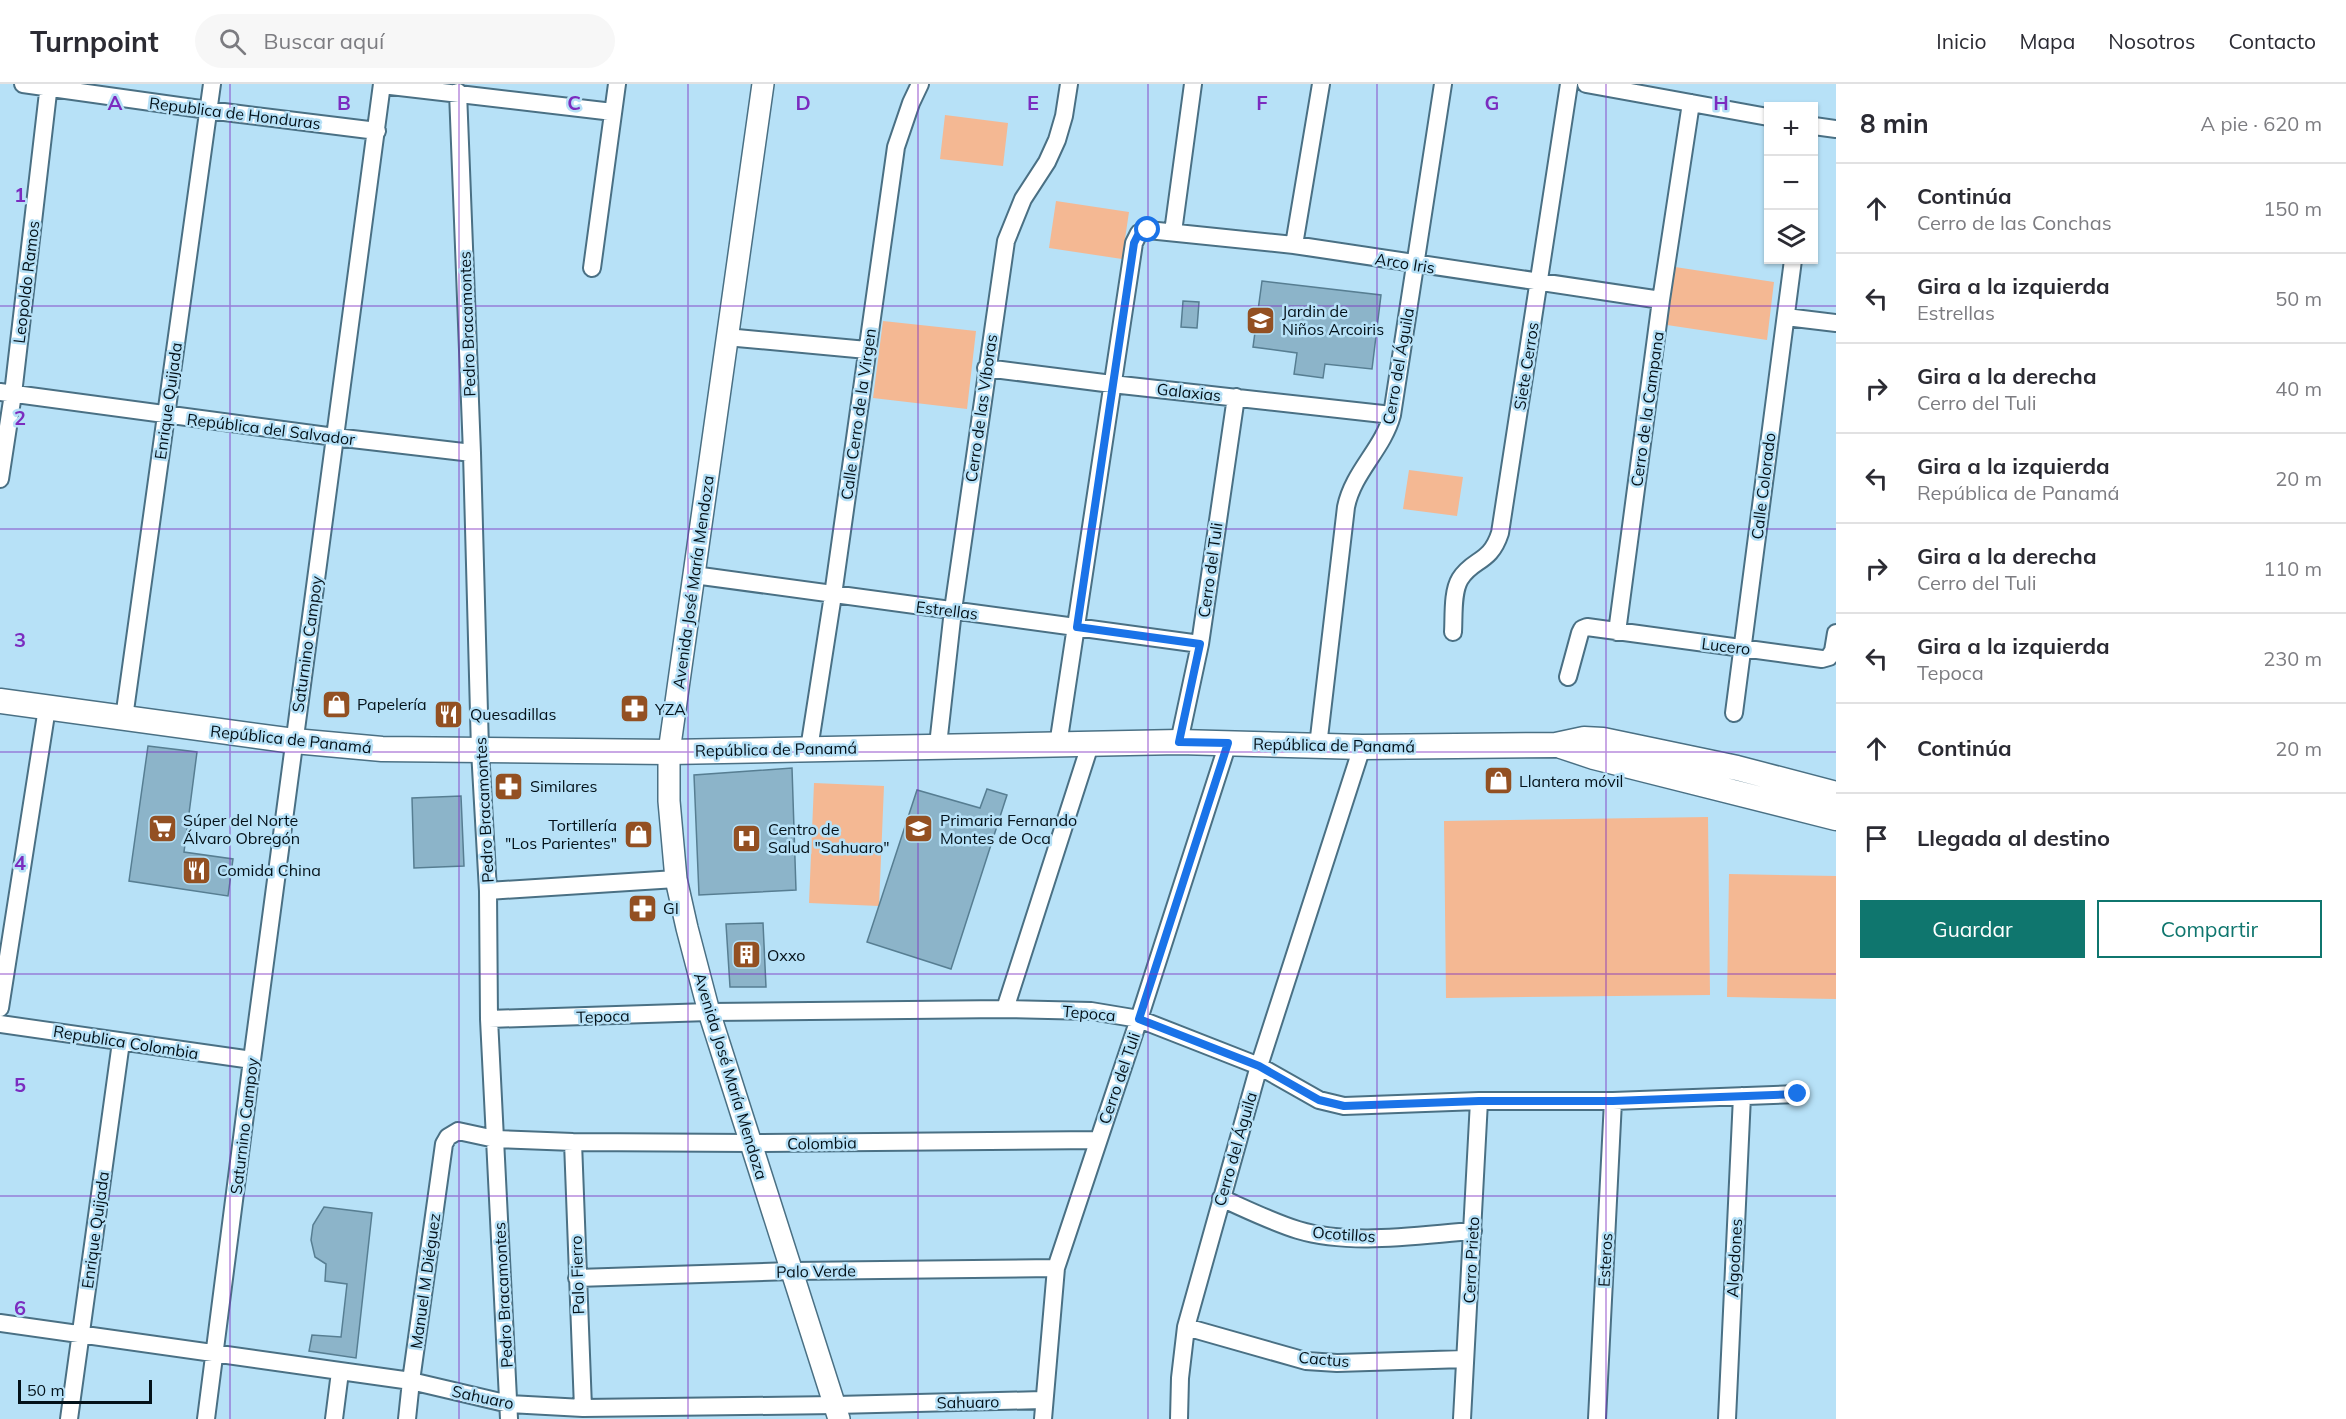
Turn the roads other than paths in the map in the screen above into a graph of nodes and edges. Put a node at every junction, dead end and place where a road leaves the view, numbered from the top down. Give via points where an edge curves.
1 (22, 84) edge
2 (212, 84) edge
3 (382, 84) edge
4 (617, 84) edge
5 (763, 84) edge
6 (921, 84) edge
7 (1069, 84) edge
8 (1193, 84) edge
9 (1321, 84) edge
10 (1443, 84) edge
11 (1569, 84) edge
12 (1586, 84) edge
13 (48, 85) edge
14 (458, 92) junction
15 (1691, 103) junction
16 (208, 110) junction
17 (613, 112) junction
18 (1764, 116) edge
19 (1818, 127) edge
20 (1836, 129) edge
21 (377, 131) junction
22 (1173, 232) junction
23 (1294, 245) junction
24 (1416, 264) junction
25 (1793, 264) edge
26 (592, 268) dead end
27 (1539, 282) junction
28 (1661, 300) junction
29 (1786, 317) junction
30 (1836, 323) edge
31 (726, 337) junction
32 (867, 350) junction
33 (986, 368) junction
34 (1112, 384) junction
35 (6, 393) edge
36 (1236, 397) junction
37 (1392, 415) junction
38 (166, 416) junction
39 (335, 437) junction
40 (472, 453) junction
41 (0, 479) edge
42 (694, 575) junction
43 (833, 595) junction
44 (953, 610) junction
45 (1077, 627) junction
46 (1453, 632) dead end
47 (1617, 632) junction
48 (1836, 633) edge
49 (1200, 644) junction
50 (1742, 649) junction
51 (1568, 677) dead end
52 (0, 701) edge
53 (47, 708) junction
54 (1734, 713) dead end
55 (124, 718) junction
56 (294, 741) junction
57 (1179, 742) junction
58 (1228, 743) junction
59 (938, 745) junction
60 (1058, 745) junction
61 (1090, 745) junction
62 (1556, 745) junction
63 (1318, 746) junction
64 (1362, 747) junction
65 (809, 749) junction
66 (480, 750) junction
67 (669, 752) junction
68 (1594, 757) junction
69 (1836, 794) edge
70 (1836, 803) edge
71 (1836, 818) edge
72 (675, 879) junction
73 (488, 891) junction
74 (0, 1008) edge
75 (1005, 1009) junction
76 (709, 1012) junction
77 (489, 1019) junction
78 (1139, 1019) junction
79 (0, 1023) edge
80 (121, 1042) junction
81 (252, 1060) junction
82 (1259, 1066) junction
83 (1798, 1094) dead end
84 (1742, 1096) junction
85 (1479, 1101) junction
86 (1613, 1101) junction
87 (495, 1139) junction
88 (1098, 1140) junction
89 (573, 1142) junction
90 (752, 1143) junction
91 (444, 1144) joint
92 (1221, 1198) junction
93 (1473, 1231) junction
94 (1056, 1268) junction
95 (792, 1271) junction
96 (577, 1278) junction
97 (0, 1323) edge
98 (1186, 1327) junction
99 (81, 1334) junction
100 (215, 1353) junction
101 (1466, 1359) junction
102 (340, 1372) junction
103 (411, 1381) junction
104 (1043, 1400) junction
105 (583, 1408) junction
106 (509, 1411) edge
107 (837, 1412) edge
108 (69, 1419) edge
109 (206, 1419) edge
110 (334, 1419) edge
111 (407, 1419) edge
112 (1043, 1419) edge
113 (1179, 1419) edge
114 (1462, 1419) edge
115 (1597, 1419) edge
116 (1727, 1419) edge

1 - 13 street, Republica de Honduras
2 - 16 street, Enrique Quijada
3 - 14 street
3 - 21 street, Saturnino Campoy
4 - 17 street
5 - 31 street, Avenida José María Mendoza
6 - 32 street, Calle Cerro de la Virgen via 910,103 896,147
7 - 33 street, Cerro de las Víboras via 1057,140 1023,199 1006,241
8 - 22 street
9 - 23 street
10 - 24 street, Cerro del Águila
11 - 27 street, Siete Cerros
12 - 15 street
13 - 16 street, Republica de Honduras
13 - 35 street, Leopoldo Ramos
14 - 17 street
14 - 40 street, Pedro Bracamontes
15 - 18 street
15 - 28 street, Cerro de la Campana
16 - 21 street, Republica de Honduras
16 - 38 street, Enrique Quijada
17 - 26 street
19 - 20 street
21 - 39 street, Saturnino Campoy
22 - 23 street, Arco Iris
22 - 34 street, Arco Iris via 1148,230 1139,233 1134,243
23 - 24 street, Arco Iris
24 - 27 street, Arco Iris
24 - 37 street, Cerro del Águila
25 - 29 street, Calle Colorado
27 - 28 street, Arco Iris
27 - 46 street, Siete Cerros via 1500,532 1495,548 1460,579
28 - 47 street, Cerro de la Campana
29 - 30 street
29 - 50 street, Calle Colorado
31 - 32 street
31 - 42 street, Avenida José María Mendoza
32 - 43 street, Calle Cerro de la Virgen
33 - 34 street, Galaxias
33 - 44 street, Cerro de las Víboras
34 - 36 street, Galaxias
34 - 45 street
35 - 38 street, República del Salvador
35 - 41 street, Leopoldo Ramos
36 - 37 street, Galaxias
36 - 49 street, Cerro del Tuli
37 - 63 street, Cerro del Águila via 1384,437 1349,491
38 - 39 street, República del Salvador
38 - 55 street, Enrique Quijada
39 - 40 street, República del Salvador
39 - 56 street, Saturnino Campoy
40 - 66 street, Pedro Bracamontes
42 - 43 street, Estrellas
42 - 67 street, Avenida José María Mendoza
43 - 44 street, Estrellas
43 - 65 street, Calle Cerro de la Virgen
44 - 45 street, Estrellas
44 - 59 street, Cerro de las Víboras
45 - 49 street, Estrellas
45 - 60 street
47 - 50 street, Lucero
47 - 51 street via 1582,629
48 - 50 street, Lucero via 1828,657
49 - 57 street, Cerro del Tuli
50 - 54 street, Calle Colorado
52 - 53 main road, República de Panamá
53 - 55 main road, República de Panamá
53 - 74 street
55 - 56 main road, República de Panamá
56 - 66 main road, República de Panamá via 382,749
56 - 81 street, Saturnino Campoy
57 - 58 main road, República de Panamá
57 - 61 main road, República de Panamá
58 - 63 main road, República de Panamá
58 - 78 street, Cerro del Tuli
59 - 60 main road, República de Panamá
59 - 65 main road, República de Panamá
60 - 61 main road, República de Panamá
61 - 75 street
62 - 64 main road, República de Panamá
62 - 68 main road, República de Panamá
62 - 69 main road, República de Panamá via 1584,739 1603,740
63 - 64 main road, República de Panamá
64 - 82 street, Cerro del Águila
65 - 67 main road, República de Panamá
66 - 67 main road, República de Panamá
66 - 73 street, Pedro Bracamontes
67 - 72 street, Avenida José María Mendoza
68 - 70 main road via 1644,756 1809,800
68 - 71 main road, República de Panamá
72 - 73 street
72 - 76 street, Avenida José María Mendoza
73 - 77 street, Pedro Bracamontes
75 - 76 street, Tepoca
75 - 78 street, Tepoca via 1091,1011
76 - 77 street, Tepoca
76 - 90 street, Avenida José María Mendoza
77 - 87 street, Pedro Bracamontes
78 - 82 street, Tepoca
78 - 88 street, Cerro del Tuli
79 - 80 street, Republica Colombia
80 - 81 street, Republica Colombia
80 - 99 street, Enrique Quijada
81 - 100 street, Saturnino Campoy
82 - 85 street, Tepoca via 1330,1104
82 - 92 street, Cerro del Águila
83 - 84 street, Tepoca
84 - 86 street, Tepoca
84 - 116 street, Algodones
85 - 86 street, Tepoca
85 - 93 street, Cerro Prieto
86 - 115 street, Esteros
87 - 89 street, Colombia
87 - 91 street, Colombia via 458,1131
87 - 106 street, Pedro Bracamontes
88 - 90 street, Colombia
88 - 94 street, Cerro del Tuli
89 - 90 street, Colombia
89 - 96 street, Palo Fierro
90 - 95 street, Avenida José María Mendoza
91 - 103 street, Manuel M Diéguez
92 - 93 street, Ocotillos via 1298,1230 1321,1235 1390,1237
92 - 98 street, Cerro del Águila
93 - 101 street, Cerro Prieto
94 - 95 street, Palo Verde
94 - 104 street, Cerro del Tuli
95 - 96 street, Palo Verde
95 - 107 street, Avenida José María Mendoza
96 - 105 street, Palo Fierro
97 - 99 street, Sahuaro
98 - 101 street, Cactus via 1306,1360 1337,1363
98 - 113 street, Cerro del Águila
99 - 100 street, Sahuaro
99 - 108 street, Enrique Quijada
100 - 102 street, Sahuaro
100 - 109 street, Saturnino Campoy
101 - 114 street, Cerro Prieto
102 - 103 street, Sahuaro
102 - 110 street
103 - 106 street, Sahuaro
103 - 111 street, Manuel M Diéguez
104 - 107 street, Sahuaro
104 - 112 street, Cerro del Tuli
105 - 106 street, Sahuaro
105 - 107 street, Sahuaro

